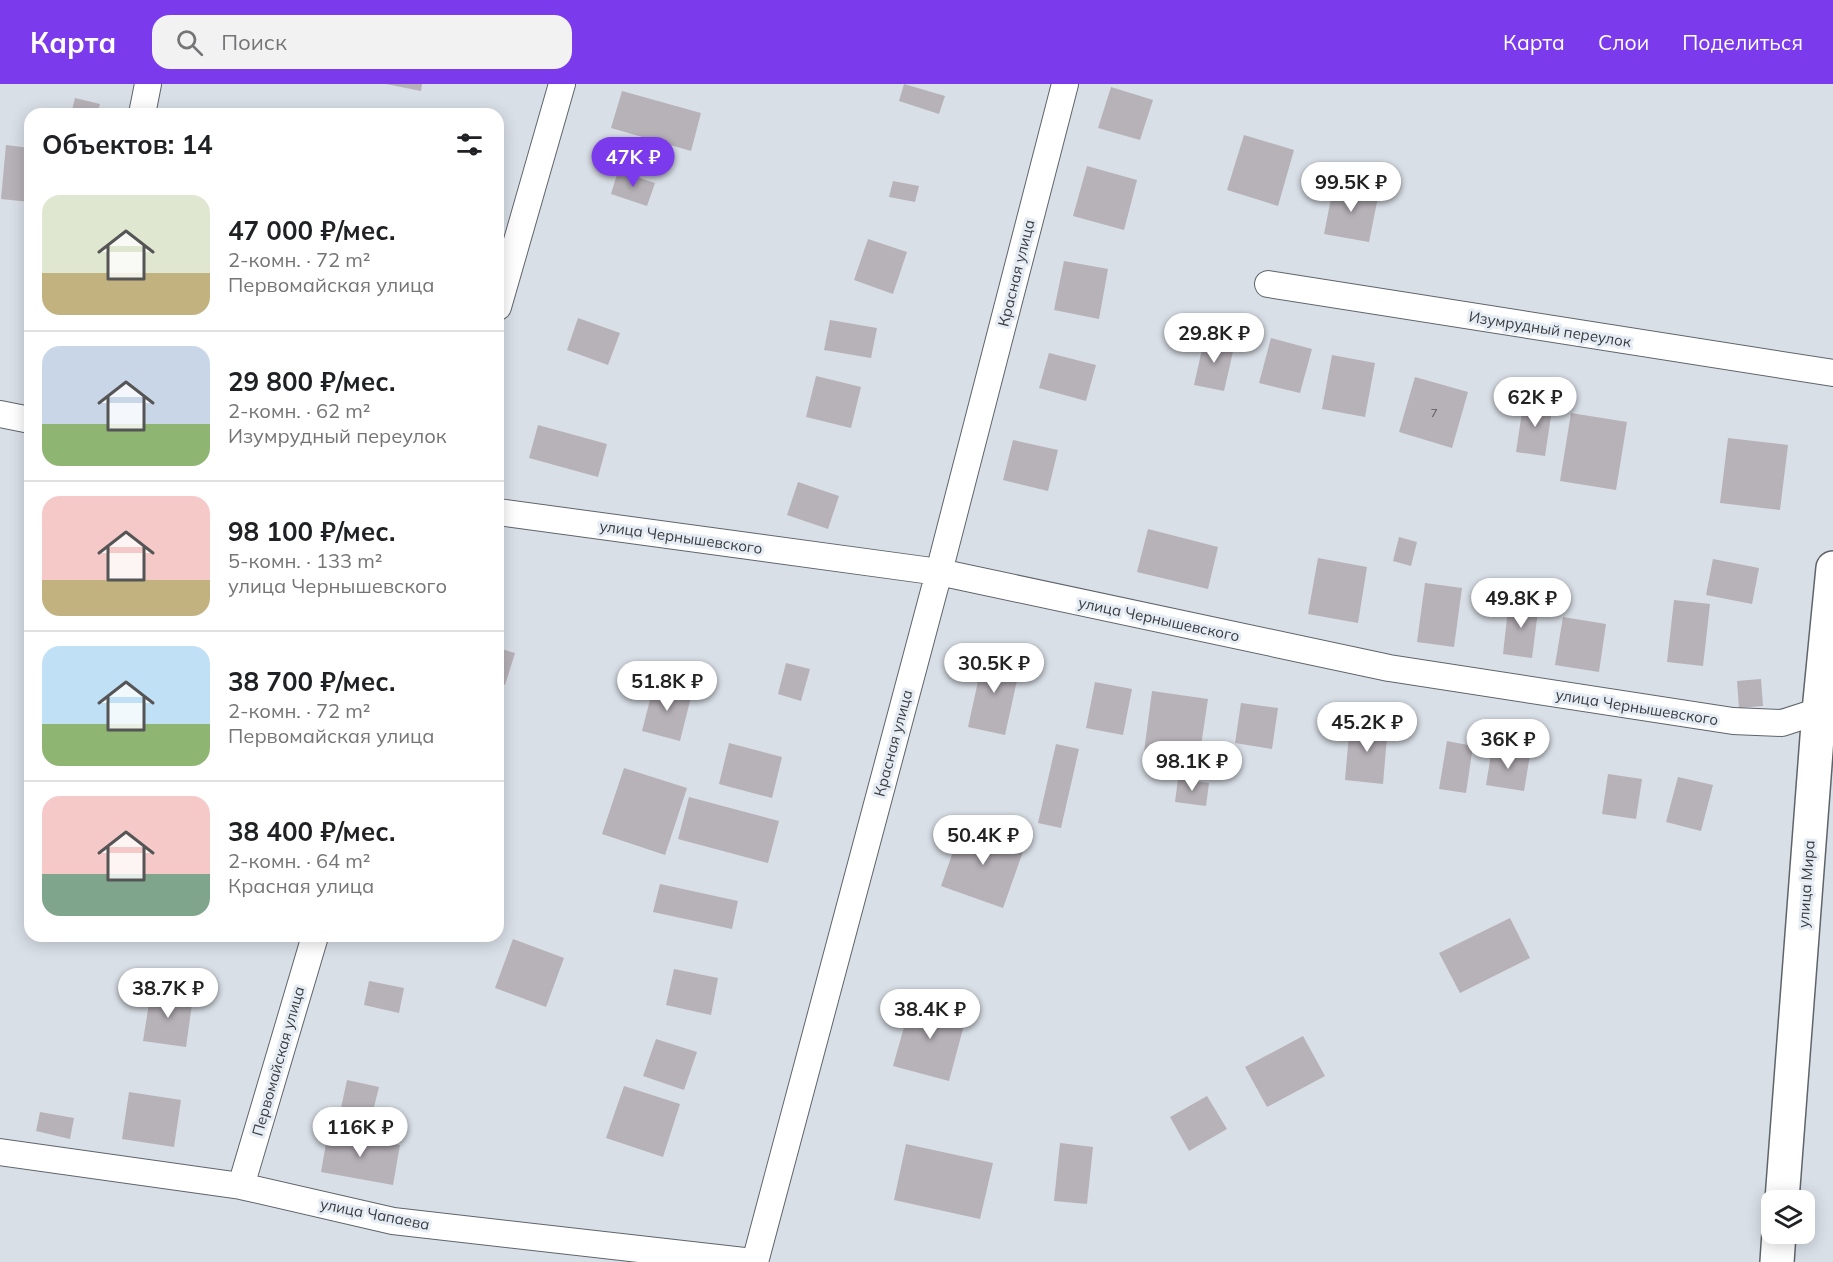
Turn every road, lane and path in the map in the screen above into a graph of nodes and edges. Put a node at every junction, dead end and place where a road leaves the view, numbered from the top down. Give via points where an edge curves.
1 (148, 84) edge
2 (562, 84) edge
3 (1065, 84) edge
4 (143, 108) edge
5 (1268, 284) dead end
6 (504, 287) edge
7 (1833, 373) edge
8 (0, 414) edge
9 (24, 414) edge
10 (504, 513) edge
11 (1833, 568) edge
12 (939, 572) junction
13 (1819, 711) junction
14 (313, 942) edge
15 (0, 1152) edge
16 (241, 1186) junction
17 (1783, 1190) edge
18 (1778, 1244) edge
19 (754, 1262) edge
20 (1777, 1262) edge

1 - 4 street
2 - 6 street
3 - 12 street, Красная улица
5 - 7 street, Изумрудный переулок
8 - 9 street
10 - 12 street, улица Чернышевского
11 - 13 street, улица Мира
12 - 13 street, улица Чернышевского via 1389,668 1733,721 1782,723
12 - 19 street, Красная улица
13 - 17 street, улица Мира
14 - 16 street, Первомайская улица
15 - 16 street, улица Чапаева
16 - 19 street, улица Чапаева via 393,1221
18 - 20 street

